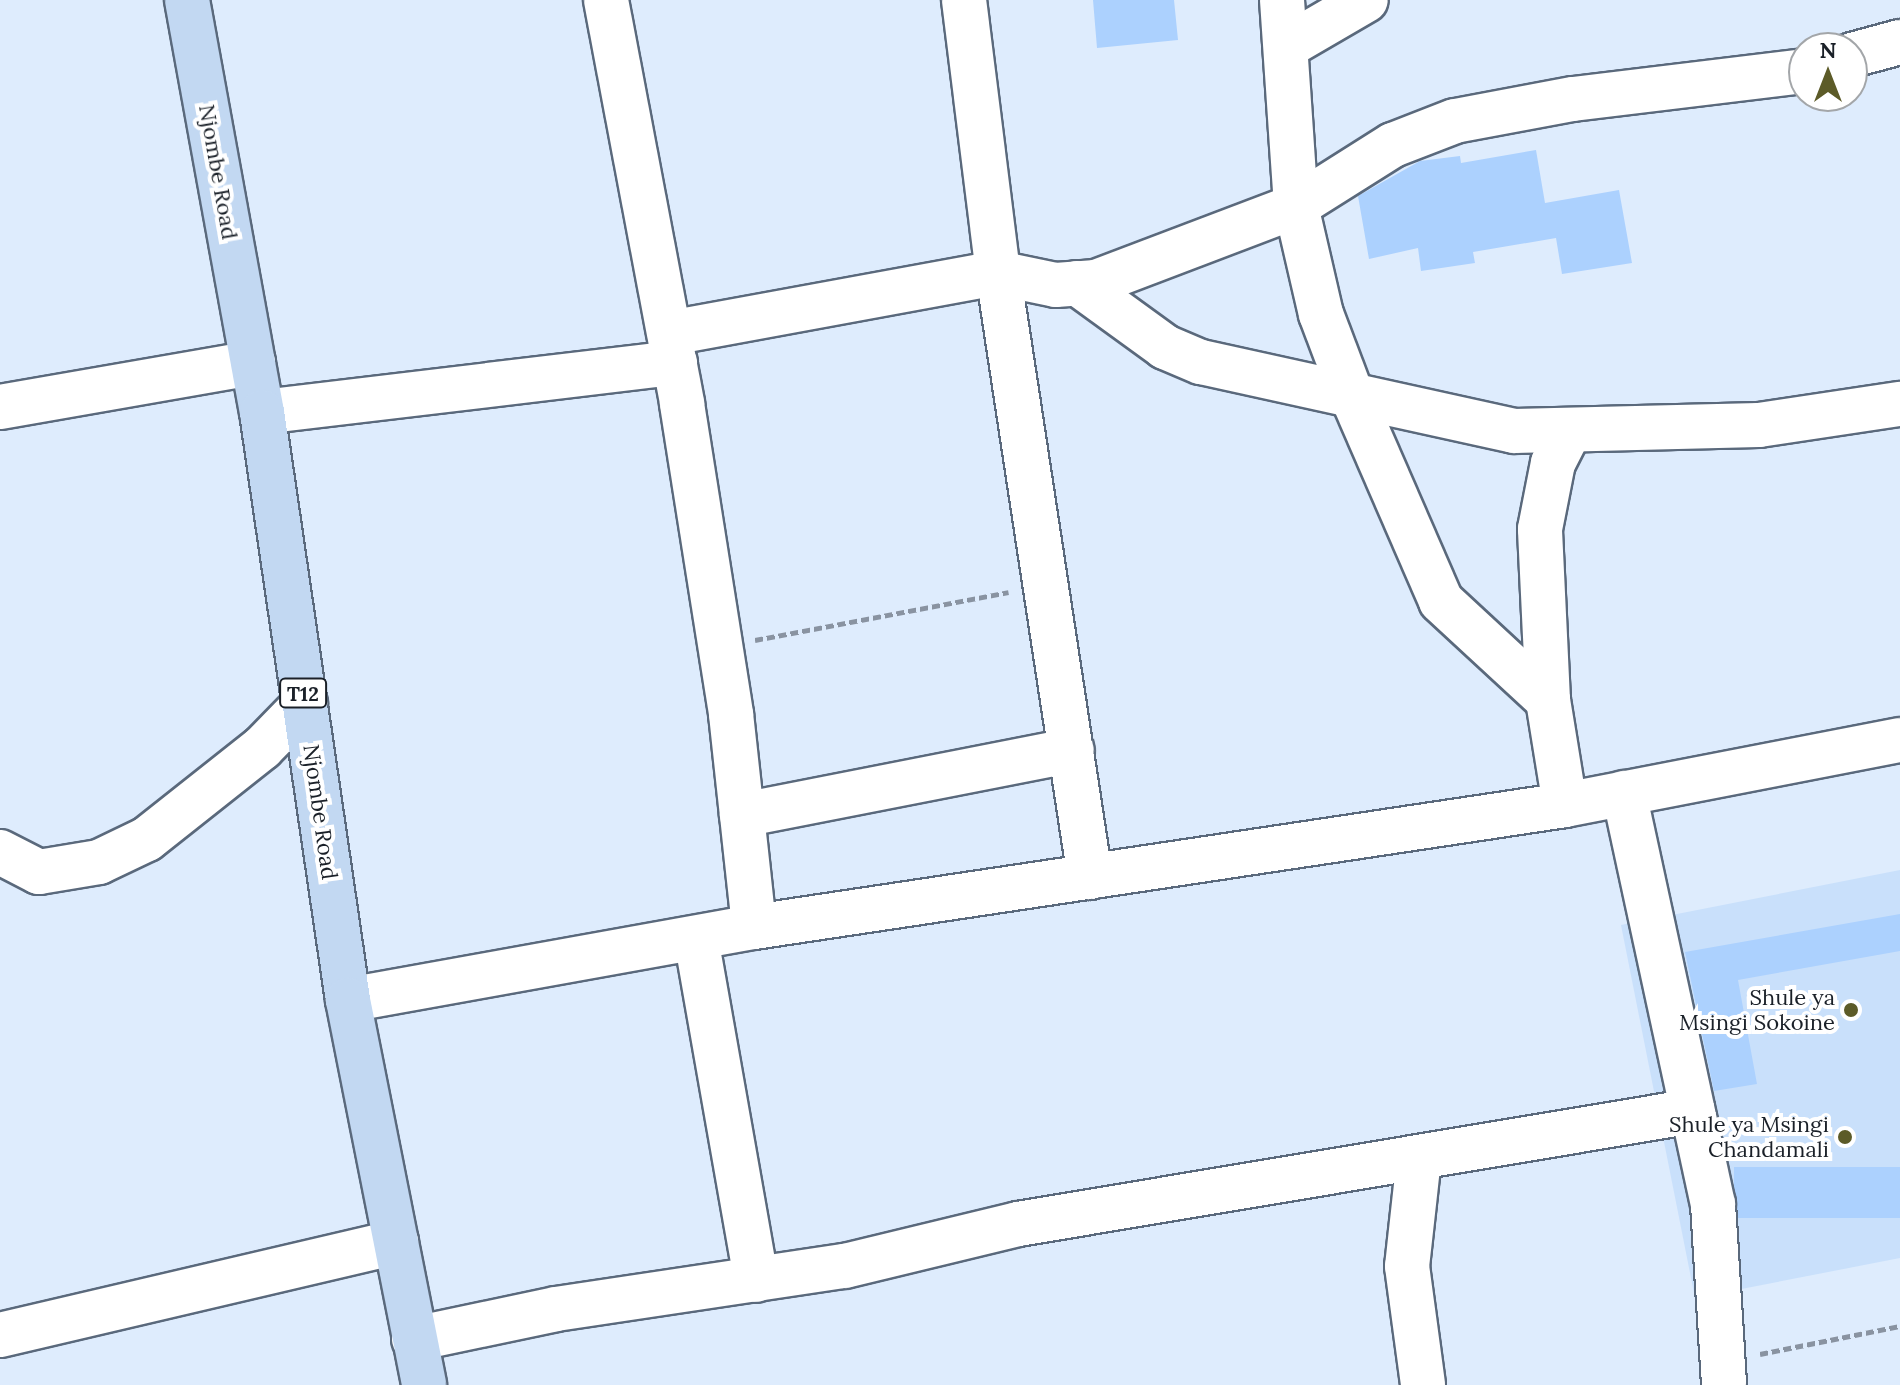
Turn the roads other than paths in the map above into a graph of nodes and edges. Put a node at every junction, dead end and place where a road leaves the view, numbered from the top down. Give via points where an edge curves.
1 (187, 0) edge
2 (606, 0) edge
3 (964, 0) edge
4 (1282, 0) edge
5 (1366, 0) edge
6 (1900, 42) edge
7 (1287, 46) junction
8 (1868, 51) edge
9 (1788, 73) edge
10 (1296, 206) junction
11 (998, 273) junction
12 (1077, 283) junction
13 (673, 348) junction
14 (253, 363) junction
15 (1352, 396) junction
16 (1900, 404) edge
17 (0, 407) edge
18 (262, 412) junction
19 (1568, 433) junction
20 (1548, 700) junction
21 (305, 704) junction
22 (1900, 740) edge
23 (1072, 750) junction
24 (1624, 793) junction
25 (1565, 805) junction
26 (742, 815) junction
27 (0, 852) edge
28 (1090, 877) junction
29 (754, 927) junction
30 (696, 938) junction
31 (348, 1000) junction
32 (1693, 1111) junction
33 (1419, 1158) junction
34 (396, 1242) junction
35 (756, 1280) junction
36 (0, 1335) edge
37 (414, 1339) junction
38 (1723, 1373) edge
39 (424, 1385) edge
40 (1423, 1385) edge

1 - 14 highway, Njombe Road / T12
2 - 13 street via 628,144
3 - 11 street
4 - 7 street
5 - 7 street
6 - 8 street
7 - 10 street
9 - 10 street via 1573,99 1455,121 1393,145
10 - 12 street via 1131,272
10 - 15 street via 1321,314
11 - 12 street
11 - 13 street
11 - 23 street
12 - 15 street via 1165,347 1201,362
13 - 18 street
13 - 26 street
14 - 17 street
14 - 18 highway, Njombe Road / T12
15 - 19 street via 1514,431
15 - 20 street via 1441,601
16 - 19 street via 1759,425
18 - 21 highway, Njombe Road / T12
19 - 20 street via 1553,463 1540,529
20 - 25 street
21 - 27 street via 262,748 147,839 111,857 39,872
21 - 31 highway, Njombe Road / T12
22 - 24 street
23 - 26 street
23 - 28 street
24 - 25 street
24 - 32 street
25 - 28 street
26 - 29 street
28 - 29 street
29 - 30 street
30 - 31 street
30 - 35 street
31 - 34 highway, Njombe Road / T12
32 - 33 street
32 - 38 street via 1713,1204
33 - 35 street via 1018,1224 845,1266
33 - 40 street via 1407,1266
34 - 36 street
34 - 37 highway, Njombe Road / T12
35 - 37 street via 556,1309
37 - 39 highway, Njombe Road / T12

